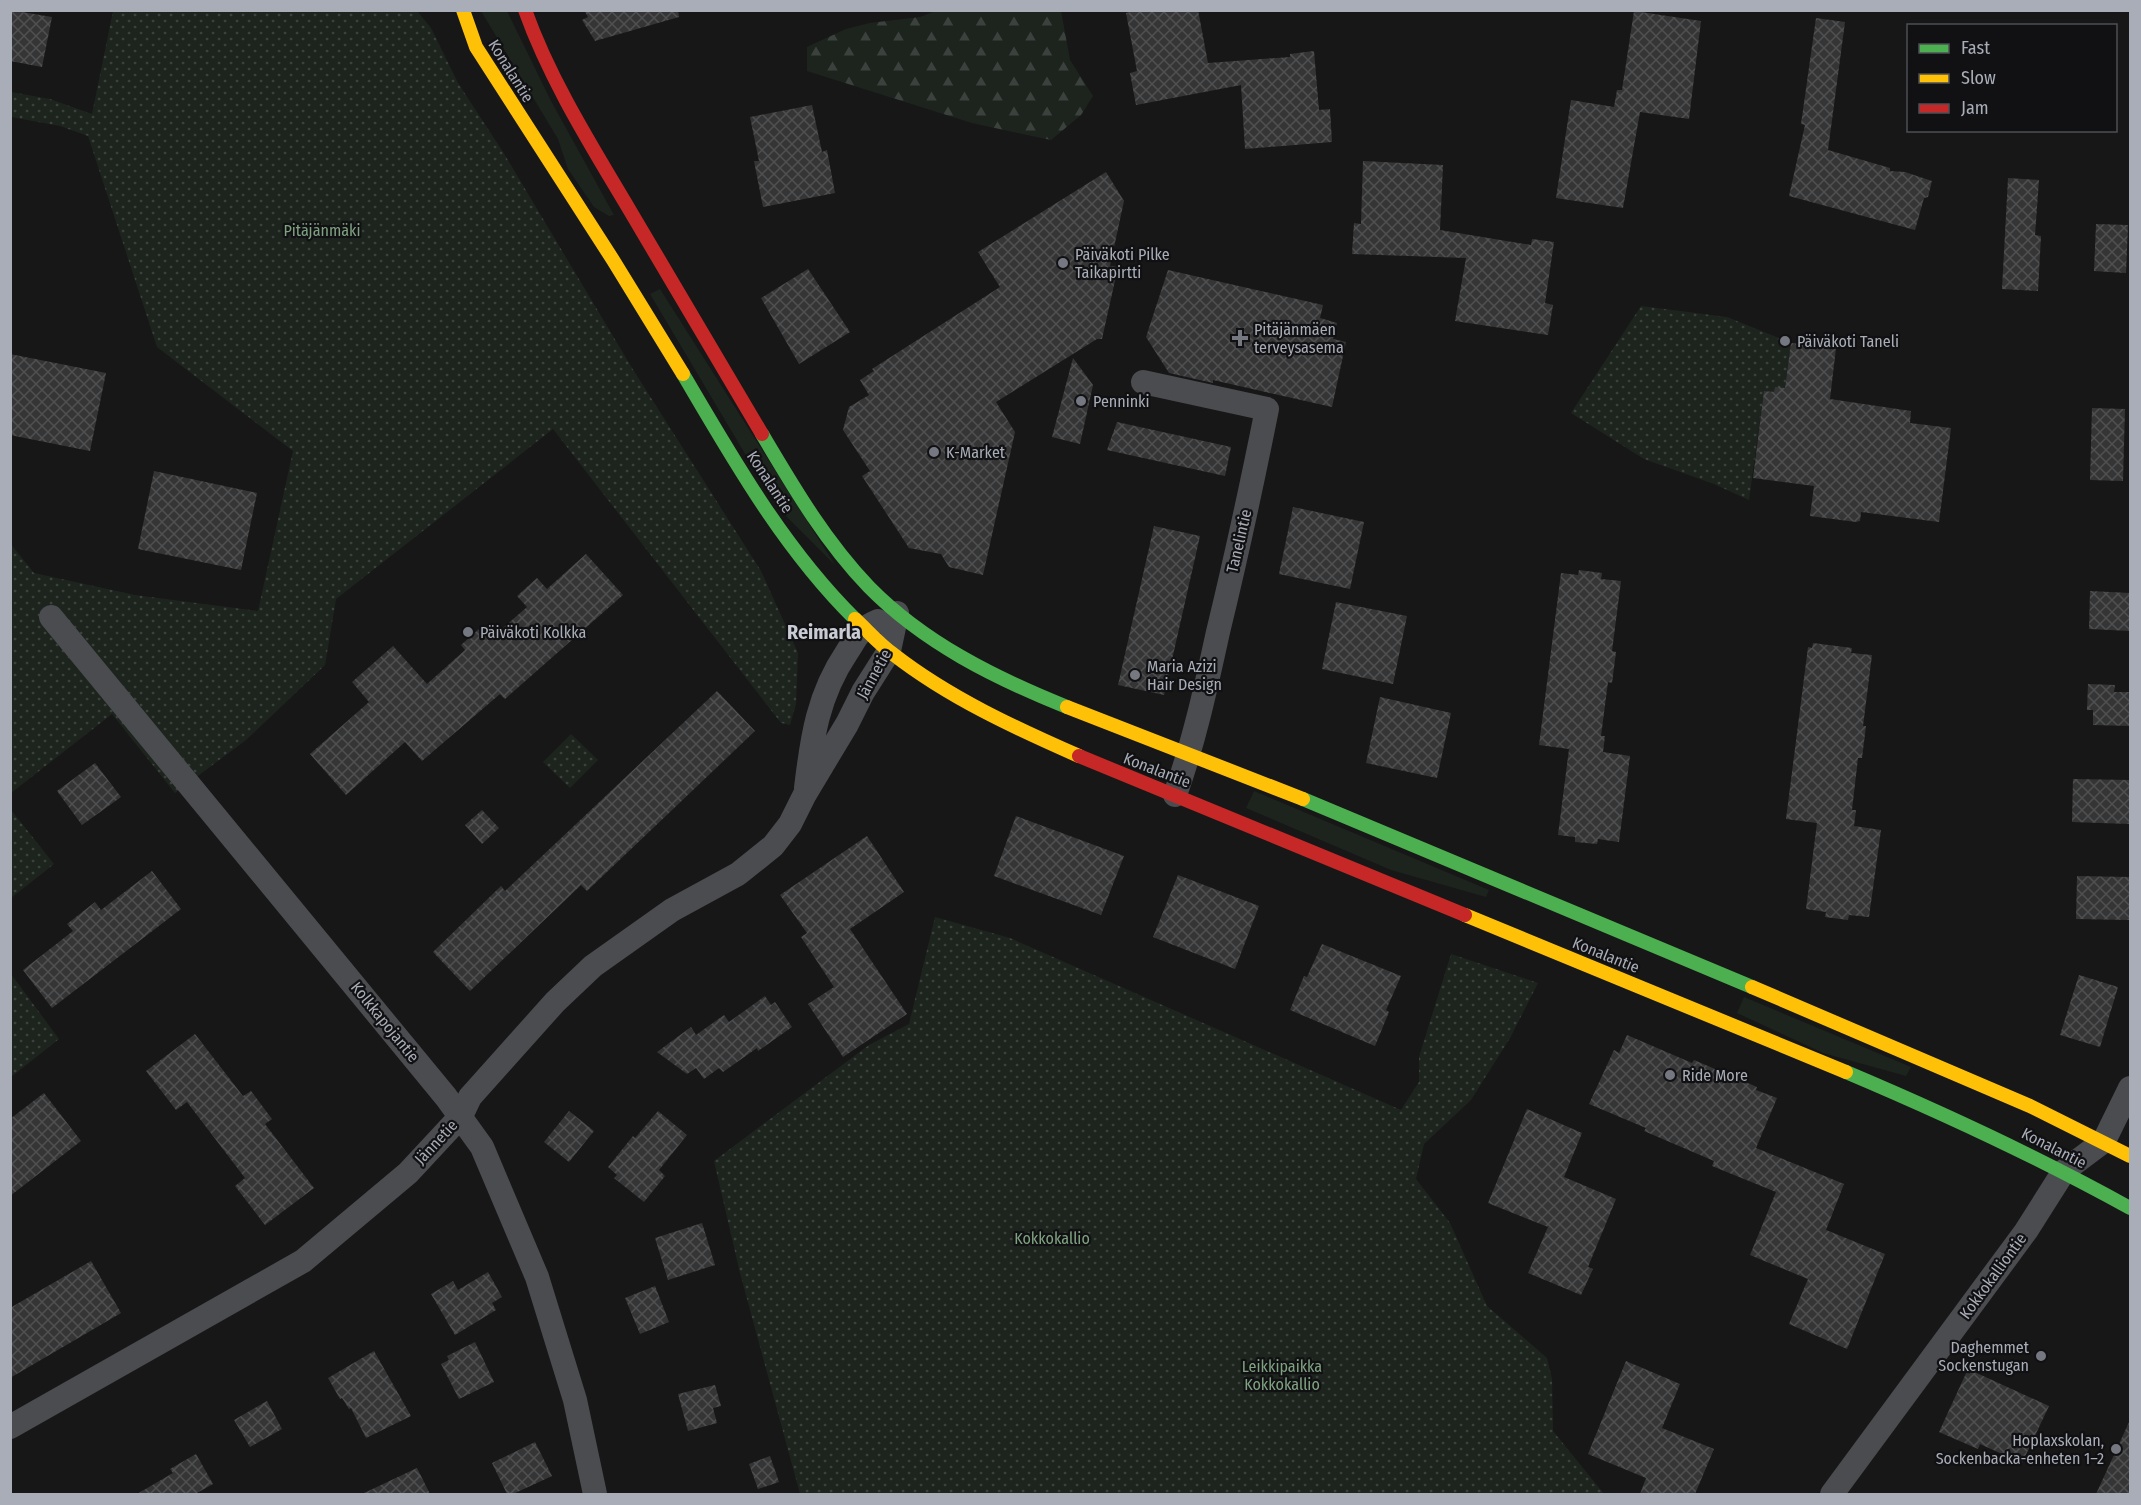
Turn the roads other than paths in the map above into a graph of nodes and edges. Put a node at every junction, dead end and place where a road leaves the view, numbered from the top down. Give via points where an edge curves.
1 (450, 10) edge
2 (463, 10) edge
3 (525, 10) edge
4 (476, 47) junction
5 (1143, 382) dead end
6 (897, 613) junction
7 (51, 617) dead end
8 (863, 627) junction
9 (889, 651) junction
10 (1189, 754) junction
11 (805, 794) junction
12 (1175, 795) junction
13 (2130, 1088) edge
14 (461, 1116) junction
15 (2104, 1141) junction
16 (2130, 1156) edge
17 (2064, 1171) junction
18 (2130, 1208) edge
19 (10, 1427) edge
20 (595, 1494) edge
21 (1832, 1494) edge

1 - 4 main road
2 - 4 main road, Konalantie
3 - 6 main road, Konalantie via 558,85 803,503 853,569
4 - 8 main road, Konalantie via 633,291 748,480 811,569
5 - 10 street, Tanelintie via 1267,409
6 - 8 street, Jännetie
6 - 9 street, Jännetie
6 - 10 main road, Konalantie via 961,657 1017,685
7 - 14 street, Kolkkapojantie
8 - 9 main road, Konalantie
8 - 11 street, Jännetie via 833,673 819,707
9 - 11 street, Jännetie
9 - 12 main road, Konalantie via 963,699 1023,731
10 - 12 street, Tanelintie
10 - 15 main road, Konalantie via 1674,952
11 - 14 street, Jännetie via 790,824 772,846 738,874 672,910 592,966 470,1097
12 - 17 main road, Konalantie via 1848,1074
13 - 15 street
14 - 19 street, Jännetie via 408,1173 303,1261
14 - 20 street, Kolkkapojantie via 482,1147 537,1278 575,1400
15 - 16 main road, Konalantie
15 - 17 street
17 - 18 main road, Konalantie
17 - 21 street, Kokkokalliontie via 2026,1231

